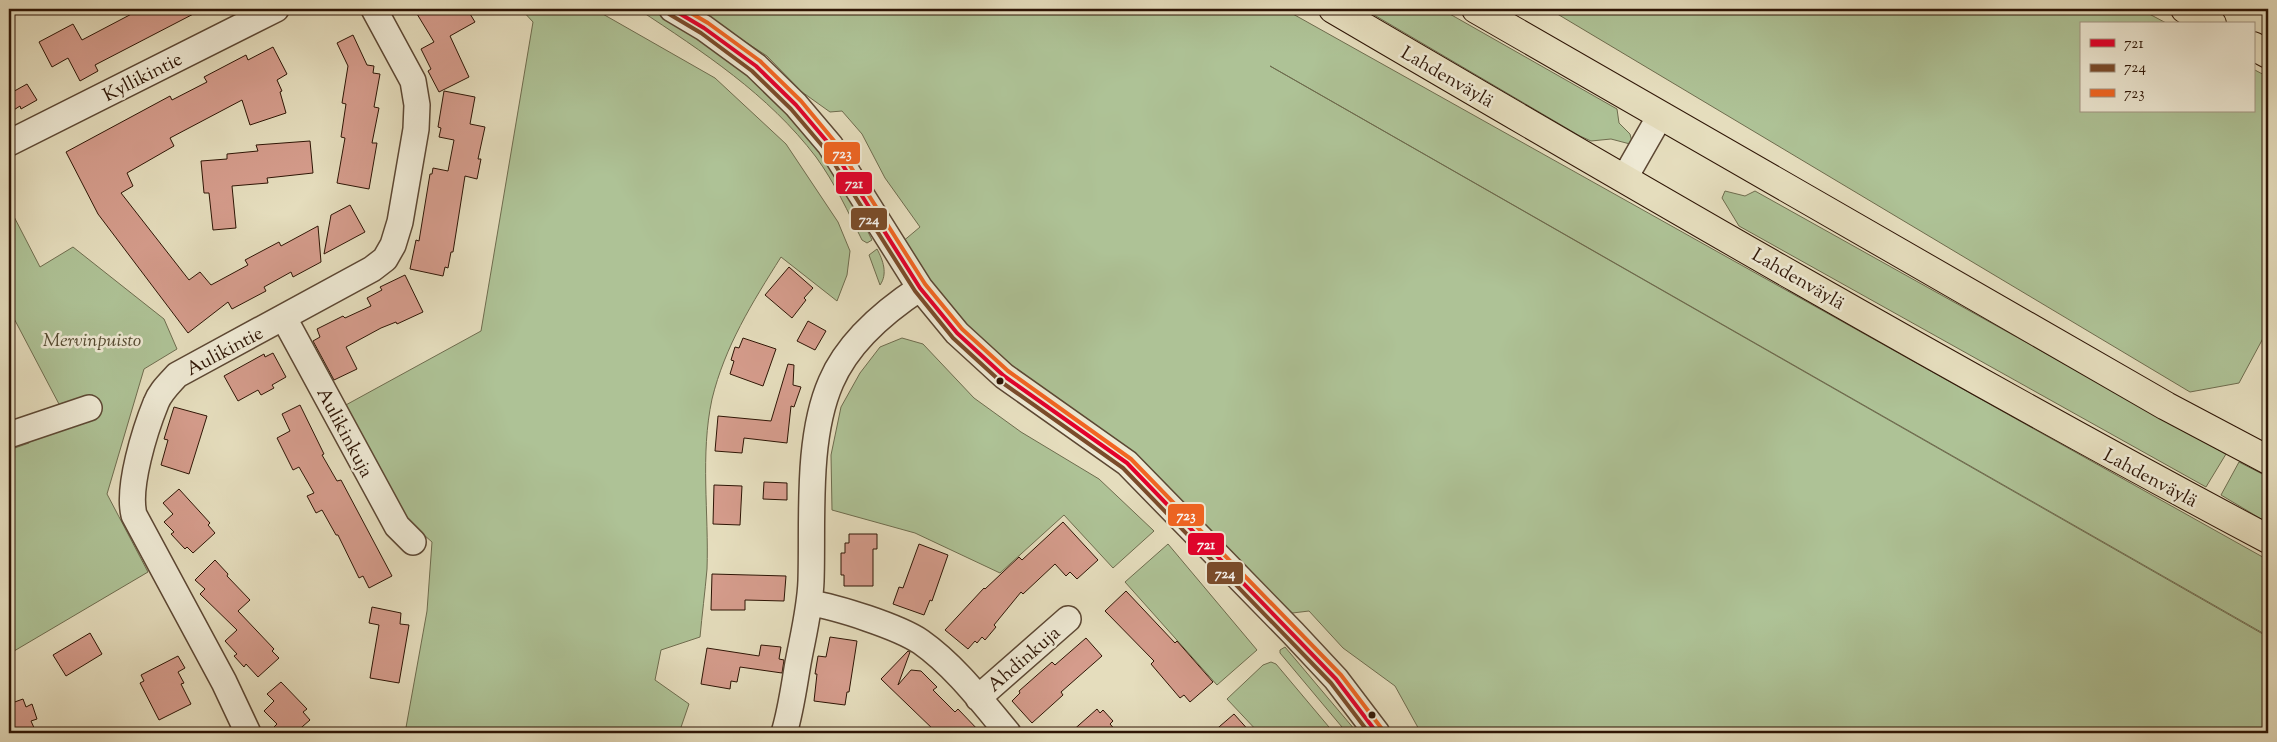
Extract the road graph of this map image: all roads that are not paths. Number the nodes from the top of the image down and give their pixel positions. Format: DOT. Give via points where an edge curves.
graph roads {
  1 [pos="276,9"];
  2 [pos="374,9"];
  3 [pos="672,9"];
  4 [pos="1333,9"];
  5 [pos="1476,9"];
  6 [pos="2185,9"];
  7 [pos="2208,22"];
  8 [pos="2254,47"];
  9 [pos="2268,54"];
  10 [pos="1660,116"];
  11 [pos="9,143"];
  12 [pos="1624,179"];
  13 [pos="920,288"];
  14 [pos="284,318"];
  15 [pos="89,408"];
  16 [pos="9,435"];
  17 [pos="2268,460"];
  18 [pos="2268,539"];
  19 [pos="413,542"];
  20 [pos="810,603"];
  21 [pos="1068,619"];
  22 [pos="978,698"];
  23 [pos="248,733"];
  24 [pos="784,733"];
  25 [pos="1008,733"];
  26 [pos="1377,733"];
  1 -- 11 [label="street, Kyllikintie"];
  2 -- 14 [label="street, Aulikintie" via="413,81 417,105 416,129 393,245 385,259 372,268"];
  3 -- 13 [label="street" via="756,66 796,105 830,145"];
  4 -- 12 [label="main road, Lahdenväylä"];
  5 -- 10 [label="main road"];
  6 -- 7 [label="main road"];
  8 -- 9 [label="main road"];
  10 -- 12 [label="street"];
  10 -- 17 [label="main road" via="2166,406"];
  12 -- 18 [label="main road, Lahdenväylä" via="2126,463"];
  13 -- 20 [label="street" via="892,306 861,338 831,382 817,432"];
  13 -- 26 [label="street" via="957,333 1004,376 1127,462 1336,679"];
  14 -- 19 [label="street, Aulikinkuja" via="397,526"];
  14 -- 23 [label="street, Aulikintie" via="177,375 163,390 156,402 134,474 130,502"];
  15 -- 16 [label="street"];
  20 -- 22 [label="street" via="829,606 914,638"];
  20 -- 24 [label="street"];
  21 -- 22 [label="street, Ahdinkuja"];
  22 -- 25 [label="street"];
}
